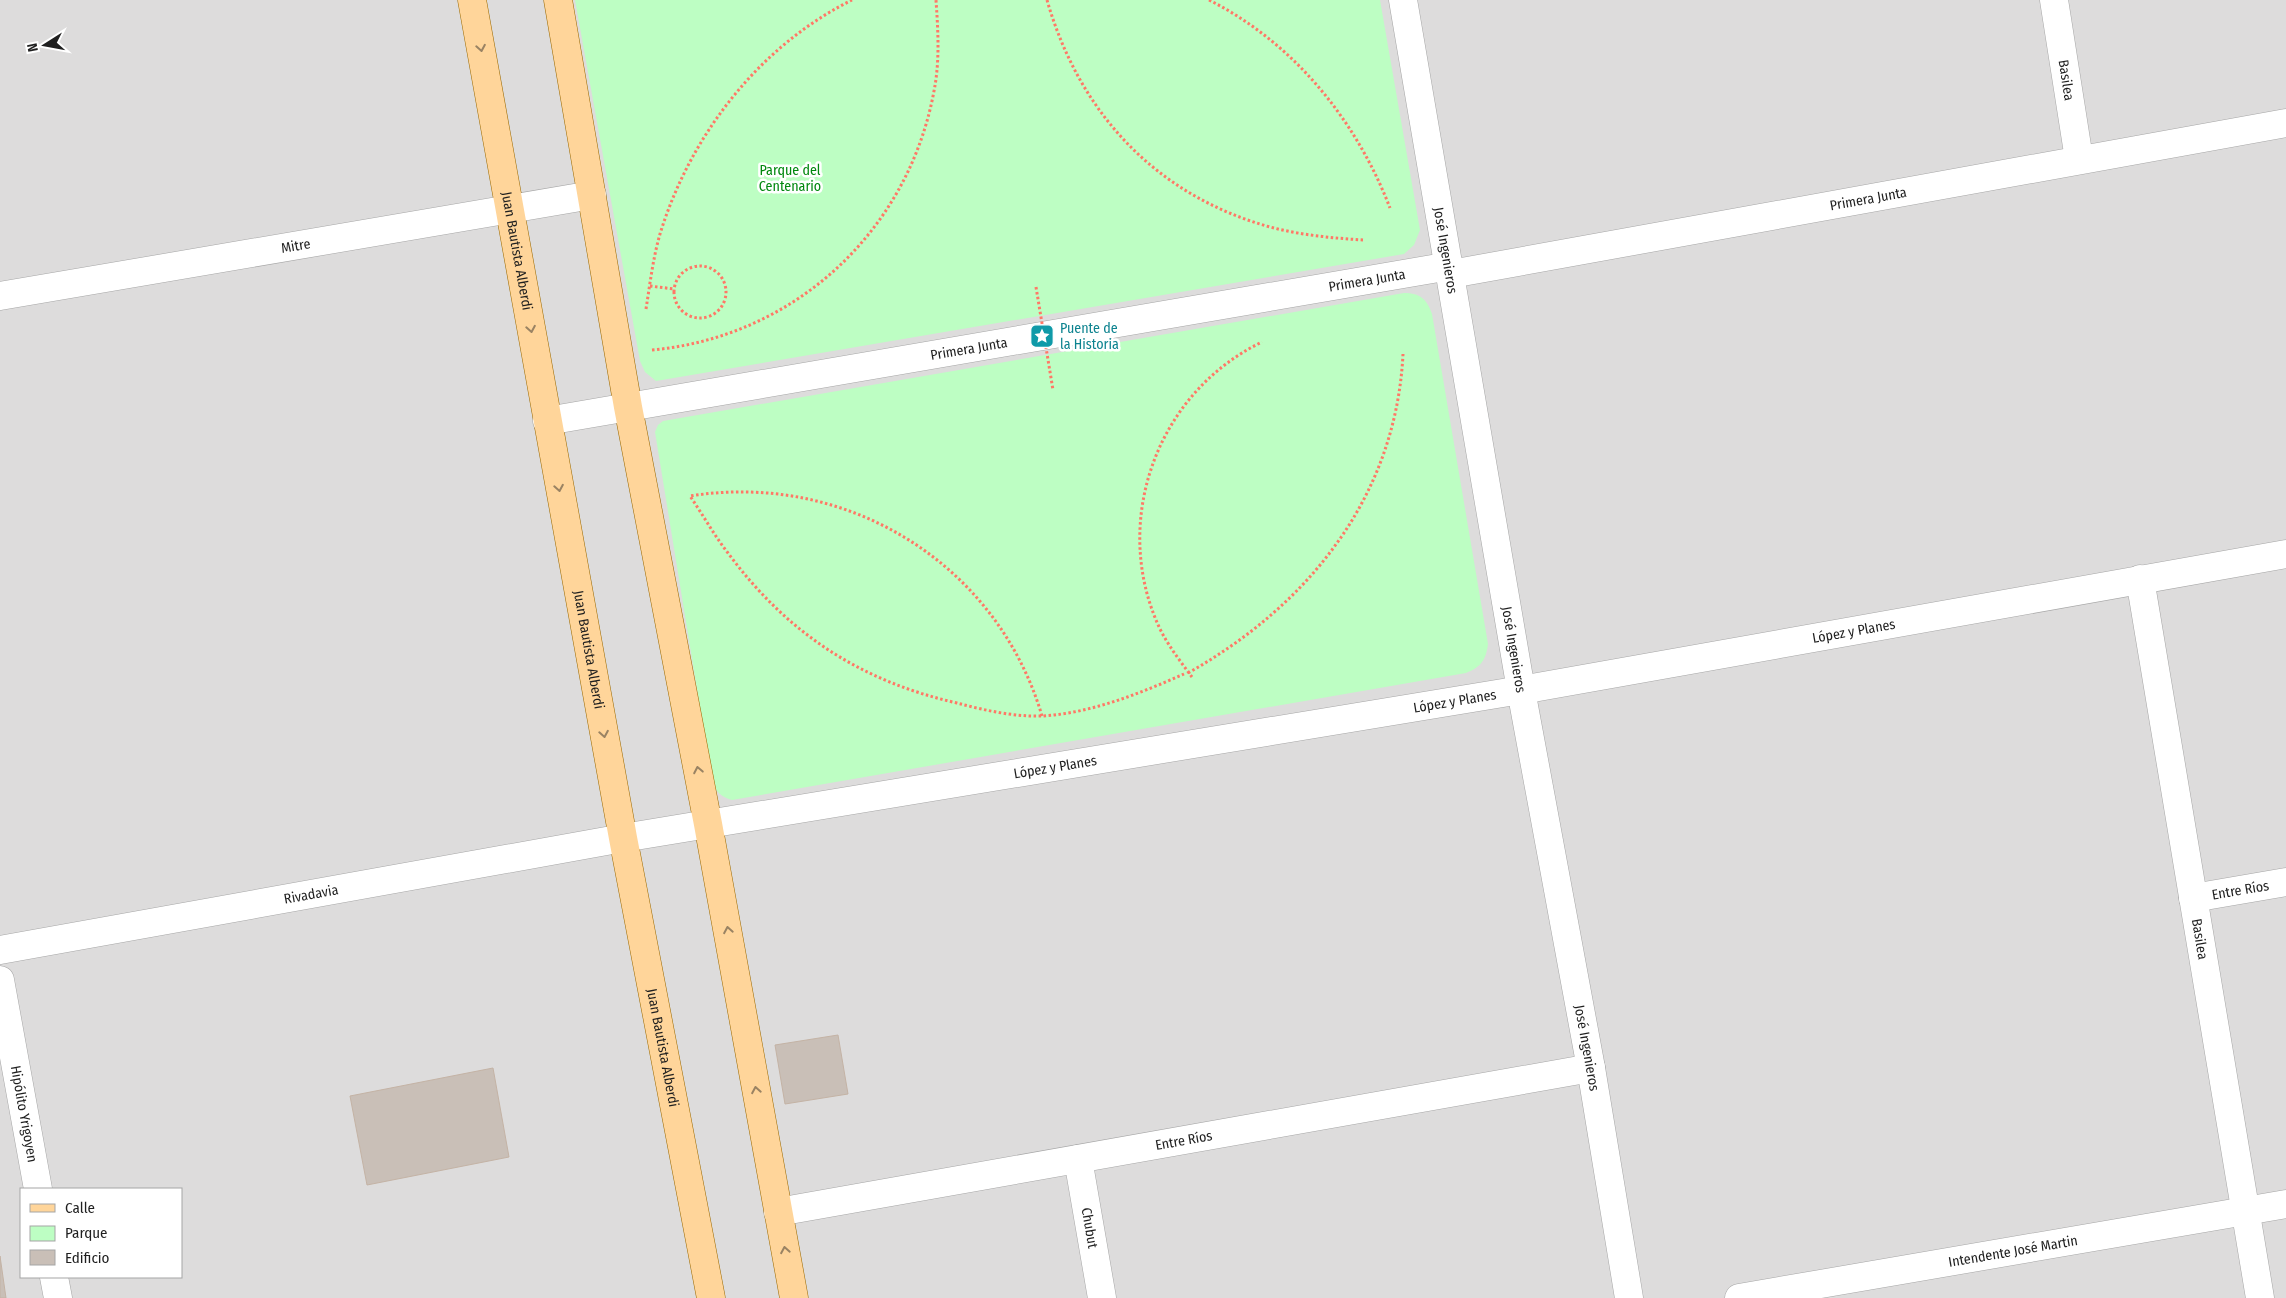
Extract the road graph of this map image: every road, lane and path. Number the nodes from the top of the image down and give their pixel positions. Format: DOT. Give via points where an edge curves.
graph roads {
  1 [pos="472,0"];
  2 [pos="558,0"];
  3 [pos="852,0"];
  4 [pos="936,0"];
  5 [pos="1047,0"];
  6 [pos="1208,0"];
  7 [pos="1403,0"];
  8 [pos="2054,0"];
  9 [pos="2286,123"];
  10 [pos="2079,159"];
  11 [pos="592,195"];
  12 [pos="1390,208"];
  13 [pos="510,209"];
  14 [pos="1363,240"];
  15 [pos="1450,270"];
  16 [pos="650,286"];
  17 [pos="1036,287"];
  18 [pos="674,289"];
  19 [pos="0,296"];
  20 [pos="645,316"];
  21 [pos="1262,342"];
  22 [pos="651,350"];
  23 [pos="1402,354"];
  24 [pos="1053,390"];
  25 [pos="628,407"];
  26 [pos="547,421"];
  27 [pos="2286,554"];
  28 [pos="2140,579"];
  29 [pos="1186,673"];
  30 [pos="1192,677"];
  31 [pos="1521,690"];
  32 [pos="1042,716"];
  33 [pos="708,824"];
  34 [pos="623,838"];
  35 [pos="2286,882"];
  36 [pos="2192,898"];
  37 [pos="0,950"];
  38 [pos="0,980"];
  39 [pos="1591,1068"];
  40 [pos="1078,1159"];
  41 [pos="38,1188"];
  42 [pos="2286,1204"];
  43 [pos="2245,1211"];
  44 [pos="778,1212"];
  45 [pos="54,1278"];
  46 [pos="58,1298"];
  47 [pos="711,1298"];
  48 [pos="794,1298"];
  49 [pos="1102,1298"];
  50 [pos="1629,1298"];
  51 [pos="1740,1298"];
  52 [pos="2260,1298"];
  1 -- 13 [label="main road, Juan Bautista Alberdi, one-way"];
  2 -- 11 [label="main road"];
  3 -- 16 [label="path" via="803,31 773,56 751,76 710,126 680,180 660,237"];
  4 -- 22 [label="path" via="938,60 927,120 907,174 863,242 824,281 780,309 719,337"];
  5 -- 14 [label="path" via="1065,53 1088,96 1128,146 1163,176 1200,199 1246,220 1300,234"];
  6 -- 12 [label="path" via="1247,22 1309,75 1363,150 1379,178"];
  7 -- 15 [label="street, José Ingenieros"];
  8 -- 10 [label="street, Basilea"];
  9 -- 10 [label="street, Primera Junta"];
  10 -- 15 [label="street, Primera Junta"];
  11 -- 13 [label="street, Mitre"];
  11 -- 25 [label="main road"];
  13 -- 19 [label="street, Mitre"];
  13 -- 26 [label="main road, Juan Bautista Alberdi, one-way"];
  15 -- 25 [label="street, Primera Junta"];
  15 -- 31 [label="street, José Ingenieros"];
  16 -- 18 [label="path"];
  16 -- 20 [label="path"];
  17 -- 24 [label="path, bridge"];
  18 -- 18 [label="path" via="675,302 686,315 694,318 703,318 718,311 725,296 725,288 717,272 701,265 684,270"];
  21 -- 29 [label="path" via="1223,365 1194,393 1161,440 1146,484 1140,535 1145,584 1161,630"];
  23 -- 29 [label="path" via="1396,406 1381,459 1372,485 1344,534 1308,581 1288,601 1238,642"];
  25 -- 26 [label="street, Primera Junta"];
  33 -- 25 [label="main road, one-way"];
  26 -- 34 [label="main road, Juan Bautista Alberdi, one-way"];
  27 -- 28 [label="street, López y Planes"];
  28 -- 31 [label="street, López y Planes"];
  28 -- 36 [label="street, Basilea"];
  29 -- 30 [label="path"];
  29 -- 32 [label="path" via="1104,704"];
  31 -- 33 [label="street, López y Planes"];
  31 -- 39 [label="street, José Ingenieros"];
  32 -- 32 [label="path" via="985,710 912,691 873,676 817,644 783,616 753,584 727,552 690,496 747,491 790,495 856,513 903,536 957,576 988,610 1021,660"];
  33 -- 34 [label="street, López y Planes"];
  44 -- 33 [label="main road, one-way"];
  34 -- 37 [label="street, Rivadavia"];
  34 -- 47 [label="main road, Juan Bautista Alberdi"];
  35 -- 36 [label="street, Entre Ríos"];
  36 -- 43 [label="street, Basilea"];
  38 -- 41 [label="street, Hipólito Yrigoyen"];
  39 -- 40 [label="street, Entre Ríos"];
  39 -- 50 [label="street, José Ingenieros"];
  40 -- 44 [label="street, Entre Ríos"];
  40 -- 49 [label="street, Chubut"];
  42 -- 43 [label="street, Intendente José Martin"];
  43 -- 51 [label="street, Intendente José Martin"];
  43 -- 52 [label="street, Basilea"];
  48 -- 44 [label="main road, one-way"];
  45 -- 46 [label="street"];
}
